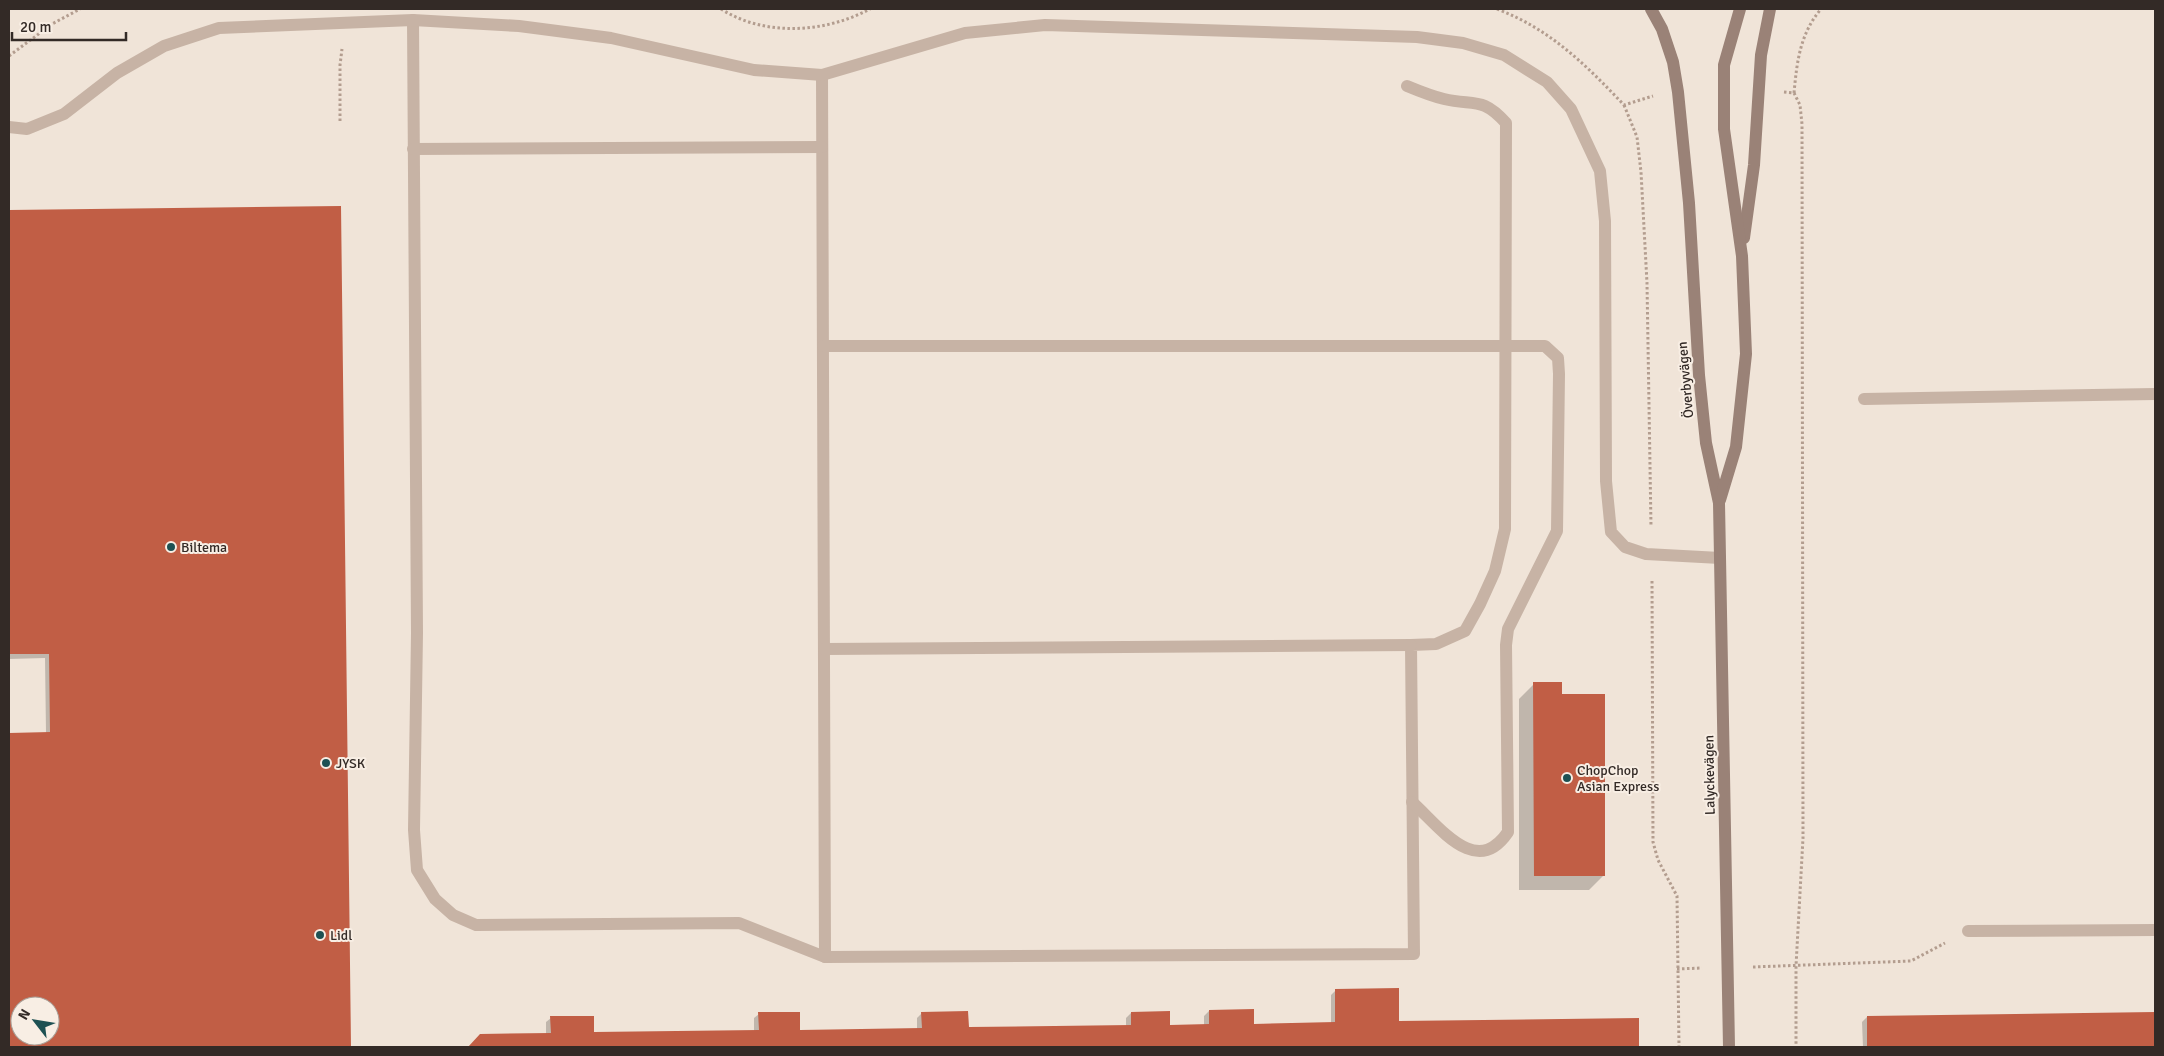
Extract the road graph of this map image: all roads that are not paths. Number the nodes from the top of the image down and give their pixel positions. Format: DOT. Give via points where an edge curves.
graph roads {
  1 [pos="1651,9"];
  2 [pos="1740,9"];
  3 [pos="1770,9"];
  4 [pos="412,20"];
  5 [pos="822,74"];
  6 [pos="1407,86"];
  7 [pos="9,127"];
  8 [pos="822,147"];
  9 [pos="413,149"];
  10 [pos="1742,256"];
  11 [pos="1505,345"];
  12 [pos="823,346"];
  13 [pos="2155,394"];
  14 [pos="1864,399"];
  15 [pos="1719,503"];
  16 [pos="1720,558"];
  17 [pos="1411,645"];
  18 [pos="824,649"];
  19 [pos="1412,802"];
  20 [pos="2155,930"];
  21 [pos="1968,931"];
  22 [pos="825,957"];
  23 [pos="1729,1047"];
  1 -- 15 [label="main road, Överbyvägen" via="1673,62 1678,92 1689,203 1699,375 1706,443"];
  2 -- 10 [label="main road" via="1724,65 1724,129"];
  3 -- 10 [label="main road" via="1761,55 1754,165"];
  4 -- 5 [label="street" via="519,26 593,35 754,70"];
  4 -- 7 [label="street" via="219,28 164,46 118,73 64,114 27,130"];
  4 -- 9 [label="street"];
  5 -- 8 [label="street"];
  5 -- 16 [label="street" via="965,32 1045,25 1417,37 1463,43 1504,55 1547,82 1571,109 1600,171 1605,221 1606,481 1611,532 1625,547 1646,554"];
  6 -- 11 [label="street" via="1446,100 1477,102 1494,110 1506,123"];
  8 -- 9 [label="street"];
  8 -- 12 [label="street"];
  9 -- 22 [label="street" via="417,633 414,830 417,870 435,899 453,915 476,924 739,922"];
  10 -- 15 [label="main road" via="1746,354 1743,387 1736,447"];
  11 -- 12 [label="street"];
  11 -- 17 [label="street" via="1505,529 1495,571 1465,631 1436,644"];
  11 -- 19 [label="street" via="1545,346 1558,358 1559,374 1557,532 1514,614 1506,645 1508,832 1489,850 1474,853 1461,846"];
  12 -- 18 [label="street"];
  13 -- 14 [label="street"];
  15 -- 16 [label="main road, Lalyckevägen"];
  16 -- 23 [label="main road, Lalyckevägen"];
  17 -- 18 [label="street"];
  17 -- 19 [label="street"];
  18 -- 22 [label="street"];
  19 -- 22 [label="street" via="1414,954"];
  20 -- 21 [label="street"];
}
